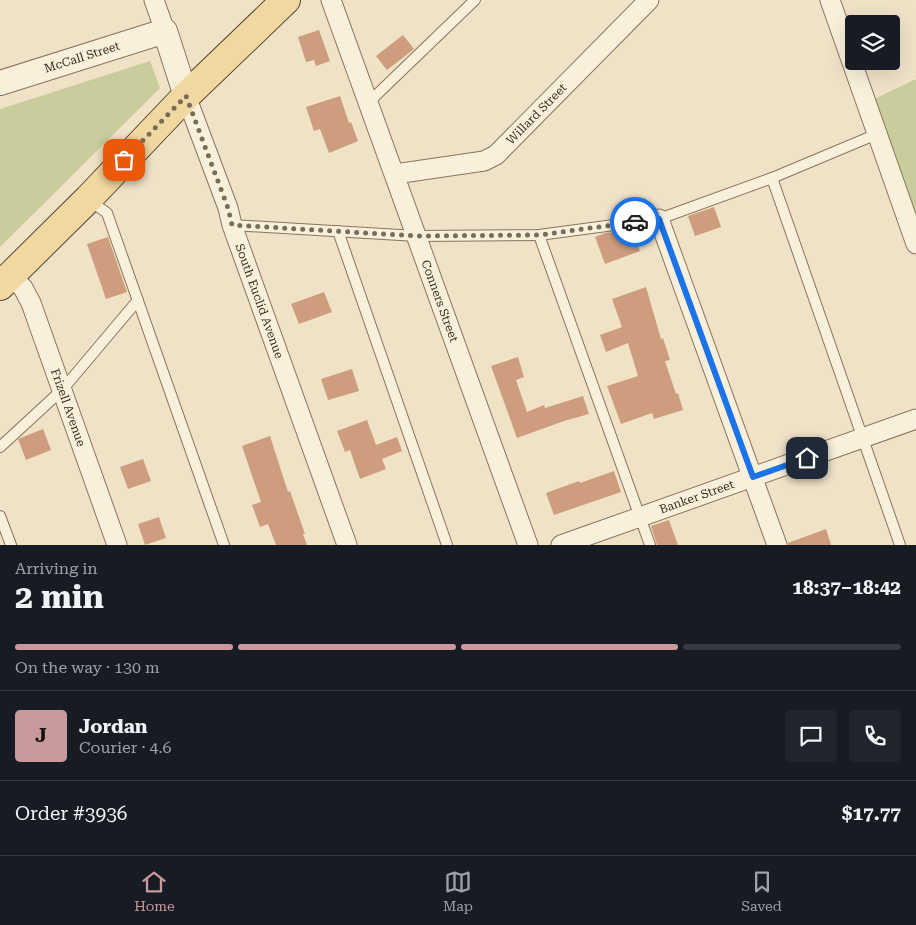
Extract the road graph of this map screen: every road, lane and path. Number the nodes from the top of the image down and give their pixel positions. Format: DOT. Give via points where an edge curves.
graph roads {
  1 [pos="154,0"];
  2 [pos="286,0"];
  3 [pos="331,0"];
  4 [pos="475,0"];
  5 [pos="649,0"];
  6 [pos="830,0"];
  7 [pos="165,31"];
  8 [pos="0,83"];
  9 [pos="186,96"];
  10 [pos="368,103"];
  11 [pos="878,134"];
  12 [pos="395,174"];
  13 [pos="772,178"];
  14 [pos="88,199"];
  15 [pos="659,219"];
  16 [pos="232,225"];
  17 [pos="338,232"];
  18 [pos="539,235"];
  19 [pos="417,236"];
  20 [pos="916,244"];
  21 [pos="5,281"];
  22 [pos="138,300"];
  23 [pos="63,389"];
  24 [pos="916,419"];
  25 [pos="861,438"];
  26 [pos="0,447"];
  27 [pos="753,477"];
  28 [pos="0,516"];
  29 [pos="639,517"];
  30 [pos="11,545"];
  31 [pos="117,545"];
  32 [pos="224,545"];
  33 [pos="347,545"];
  34 [pos="447,545"];
  35 [pos="528,545"];
  36 [pos="561,545"];
  37 [pos="650,545"];
  38 [pos="777,545"];
  39 [pos="900,545"];
  1 -- 7 [label="street, South Euclid Avenue"];
  2 -- 9 [label="main road"];
  3 -- 10 [label="street, Conners Street"];
  4 -- 10 [label="lane"];
  5 -- 12 [label="street, Willard Street" via="496,155 484,161"];
  6 -- 11 [label="street"];
  7 -- 8 [label="street, McCall Street"];
  7 -- 9 [label="street, South Euclid Avenue"];
  9 -- 14 [label="main road"];
  9 -- 16 [label="street, South Euclid Avenue"];
  10 -- 12 [label="street, Conners Street"];
  11 -- 13 [label="lane"];
  11 -- 20 [label="street"];
  12 -- 19 [label="street, Conners Street"];
  13 -- 15 [label="lane"];
  13 -- 25 [label="lane"];
  14 -- 21 [label="main road"];
  14 -- 22 [label="lane" via="107,213"];
  15 -- 18 [label="lane"];
  15 -- 27 [label="street"];
  16 -- 17 [label="lane"];
  16 -- 33 [label="street, South Euclid Avenue"];
  17 -- 19 [label="lane"];
  17 -- 34 [label="lane"];
  18 -- 19 [label="lane"];
  18 -- 29 [label="lane"];
  19 -- 35 [label="street, Conners Street"];
  21 -- 23 [label="street, Frizell Avenue" via="23,288"];
  22 -- 23 [label="lane"];
  22 -- 32 [label="lane"];
  23 -- 26 [label="lane"];
  23 -- 31 [label="street, Frizell Avenue"];
  24 -- 25 [label="street, Banker Street"];
  25 -- 27 [label="street, Banker Street"];
  25 -- 39 [label="lane"];
  27 -- 29 [label="street, Banker Street"];
  27 -- 38 [label="street"];
  28 -- 30 [label="lane"];
  29 -- 36 [label="street, Banker Street"];
  29 -- 37 [label="lane"];
}
